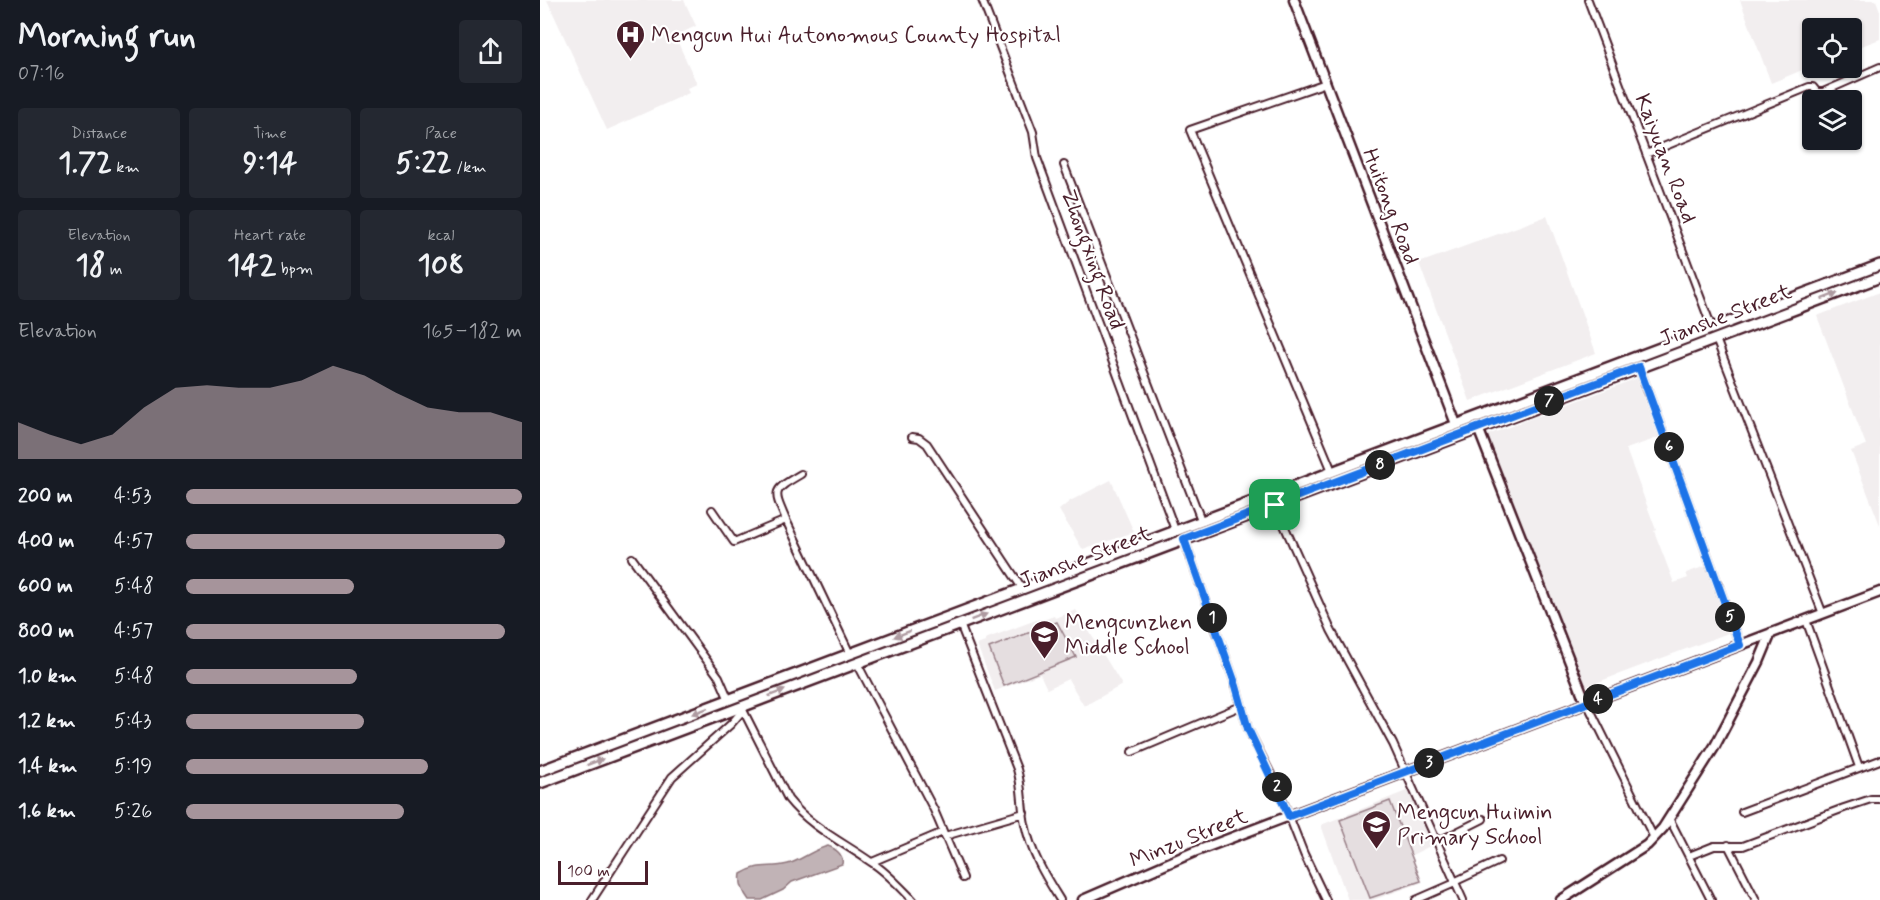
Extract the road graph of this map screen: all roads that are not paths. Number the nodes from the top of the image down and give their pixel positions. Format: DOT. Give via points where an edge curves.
graph roads {
  1 [pos="982,0"];
  2 [pos="1294,0"];
  3 [pos="1588,0"];
  4 [pos="1880,67"];
  5 [pos="1326,83"];
  6 [pos="1646,154"];
  7 [pos="1064,165"];
  8 [pos="1880,266"];
  9 [pos="1880,277"];
  10 [pos="1712,328"];
  11 [pos="1716,339"];
  12 [pos="1639,367"];
  13 [pos="1456,424"];
  14 [pos="1478,428"];
  15 [pos="912,437"];
  16 [pos="1332,471"];
  17 [pos="801,474"];
  18 [pos="1275,505"];
  19 [pos="712,510"];
  20 [pos="786,520"];
  21 [pos="1201,520"];
  22 [pos="1175,530"];
  23 [pos="1184,539"];
  24 [pos="632,558"];
  25 [pos="1022,588"];
  26 [pos="1880,592"];
  27 [pos="1823,614"];
  28 [pos="1806,620"];
  29 [pos="960,624"];
  30 [pos="1771,633"];
  31 [pos="1740,645"];
  32 [pos="850,654"];
  33 [pos="857,663"];
  34 [pos="729,700"];
  35 [pos="1587,703"];
  36 [pos="1241,706"];
  37 [pos="746,707"];
  38 [pos="1132,752"];
  39 [pos="1880,760"];
  40 [pos="1859,768"];
  41 [pos="540,771"];
  42 [pos="1406,771"];
  43 [pos="540,783"];
  44 [pos="1880,798"];
  45 [pos="1742,812"];
  46 [pos="1024,813"];
  47 [pos="1289,816"];
  48 [pos="1669,818"];
  49 [pos="1484,819"];
  50 [pos="944,834"];
  51 [pos="1654,838"];
  52 [pos="1437,842"];
  53 [pos="1728,845"];
  54 [pos="1689,856"];
  55 [pos="1499,861"];
  56 [pos="872,862"];
  57 [pos="963,878"];
  58 [pos="1455,882"];
  59 [pos="592,900"];
  60 [pos="914,900"];
  61 [pos="1060,900"];
  62 [pos="1083,900"];
  63 [pos="1326,900"];
  64 [pos="1416,900"];
  65 [pos="1463,900"];
  66 [pos="1561,900"];
  67 [pos="1711,900"];
  68 [pos="1756,900"];
  1 -- 22 [label="street, Zhongxing Road" via="1033,132 1036,158"];
  2 -- 5 [label="street, Huitong Road"];
  3 -- 6 [label="street, Kaiyuan Road"];
  4 -- 6 [label="street" via="1823,92 1809,87"];
  5 -- 13 [label="street, Huitong Road"];
  5 -- 16 [label="street" via="1190,130"];
  6 -- 10 [label="street, Kaiyuan Road"];
  7 -- 21 [label="street"];
  8 -- 10 [label="main road, Jianshe Street"];
  11 -- 9 [label="main road, Jianshe Street, one-way"];
  10 -- 13 [label="main road, Jianshe Street"];
  11 -- 12 [label="main road, Jianshe Street"];
  11 -- 27 [label="street"];
  12 -- 14 [label="main road, Jianshe Street"];
  12 -- 31 [label="street"];
  13 -- 16 [label="main road, Jianshe Street"];
  14 -- 18 [label="main road, Jianshe Street"];
  14 -- 35 [label="street"];
  15 -- 25 [label="street" via="927,444"];
  16 -- 21 [label="main road, Jianshe Street"];
  17 -- 20 [label="street" via="780,486 777,493"];
  18 -- 23 [label="main road, Jianshe Street"];
  18 -- 42 [label="street" via="1331,630"];
  19 -- 20 [label="street" via="734,542"];
  20 -- 32 [label="street"];
  21 -- 22 [label="main road, Jianshe Street"];
  22 -- 25 [label="main road, Jianshe Street"];
  29 -- 23 [label="main road, Jianshe Street, one-way"];
  23 -- 36 [label="street"];
  24 -- 34 [label="street" via="720,677"];
  25 -- 32 [label="main road, Jianshe Street, one-way"];
  26 -- 27 [label="street, Minzu Street"];
  27 -- 28 [label="street, Minzu Street"];
  28 -- 30 [label="street, Minzu Street"];
  28 -- 40 [label="street"];
  29 -- 33 [label="main road, Jianshe Street"];
  29 -- 46 [label="street" via="1017,769"];
  30 -- 31 [label="street, Minzu Street"];
  30 -- 48 [label="street" via="1715,746"];
  31 -- 35 [label="street, Minzu Street"];
  32 -- 34 [label="main road, Jianshe Street"];
  37 -- 33 [label="main road, Jianshe Street, one-way"];
  33 -- 50 [label="street"];
  34 -- 41 [label="main road, Jianshe Street, one-way"];
  35 -- 42 [label="street, Minzu Street"];
  35 -- 51 [label="street"];
  36 -- 38 [label="street"];
  36 -- 47 [label="street"];
  43 -- 37 [label="main road, Jianshe Street, one-way"];
  37 -- 56 [label="street" via="794,807"];
  37 -- 59 [label="street" via="672,777"];
  39 -- 40 [label="street"];
  40 -- 45 [label="street"];
  42 -- 47 [label="street, Minzu Street"];
  42 -- 52 [label="street"];
  44 -- 53 [label="street" via="1743,846"];
  46 -- 50 [label="street"];
  46 -- 61 [label="street" via="1032,850"];
  47 -- 62 [label="street, Minzu Street"];
  47 -- 63 [label="street"];
  48 -- 51 [label="street"];
  48 -- 54 [label="street"];
  49 -- 52 [label="street"];
  50 -- 56 [label="street"];
  50 -- 57 [label="street"];
  51 -- 66 [label="street"];
  52 -- 58 [label="street"];
  53 -- 54 [label="street"];
  53 -- 68 [label="street"];
  54 -- 67 [label="street"];
  55 -- 58 [label="street"];
  56 -- 60 [label="street"];
  58 -- 64 [label="street"];
  58 -- 65 [label="street"];
}
